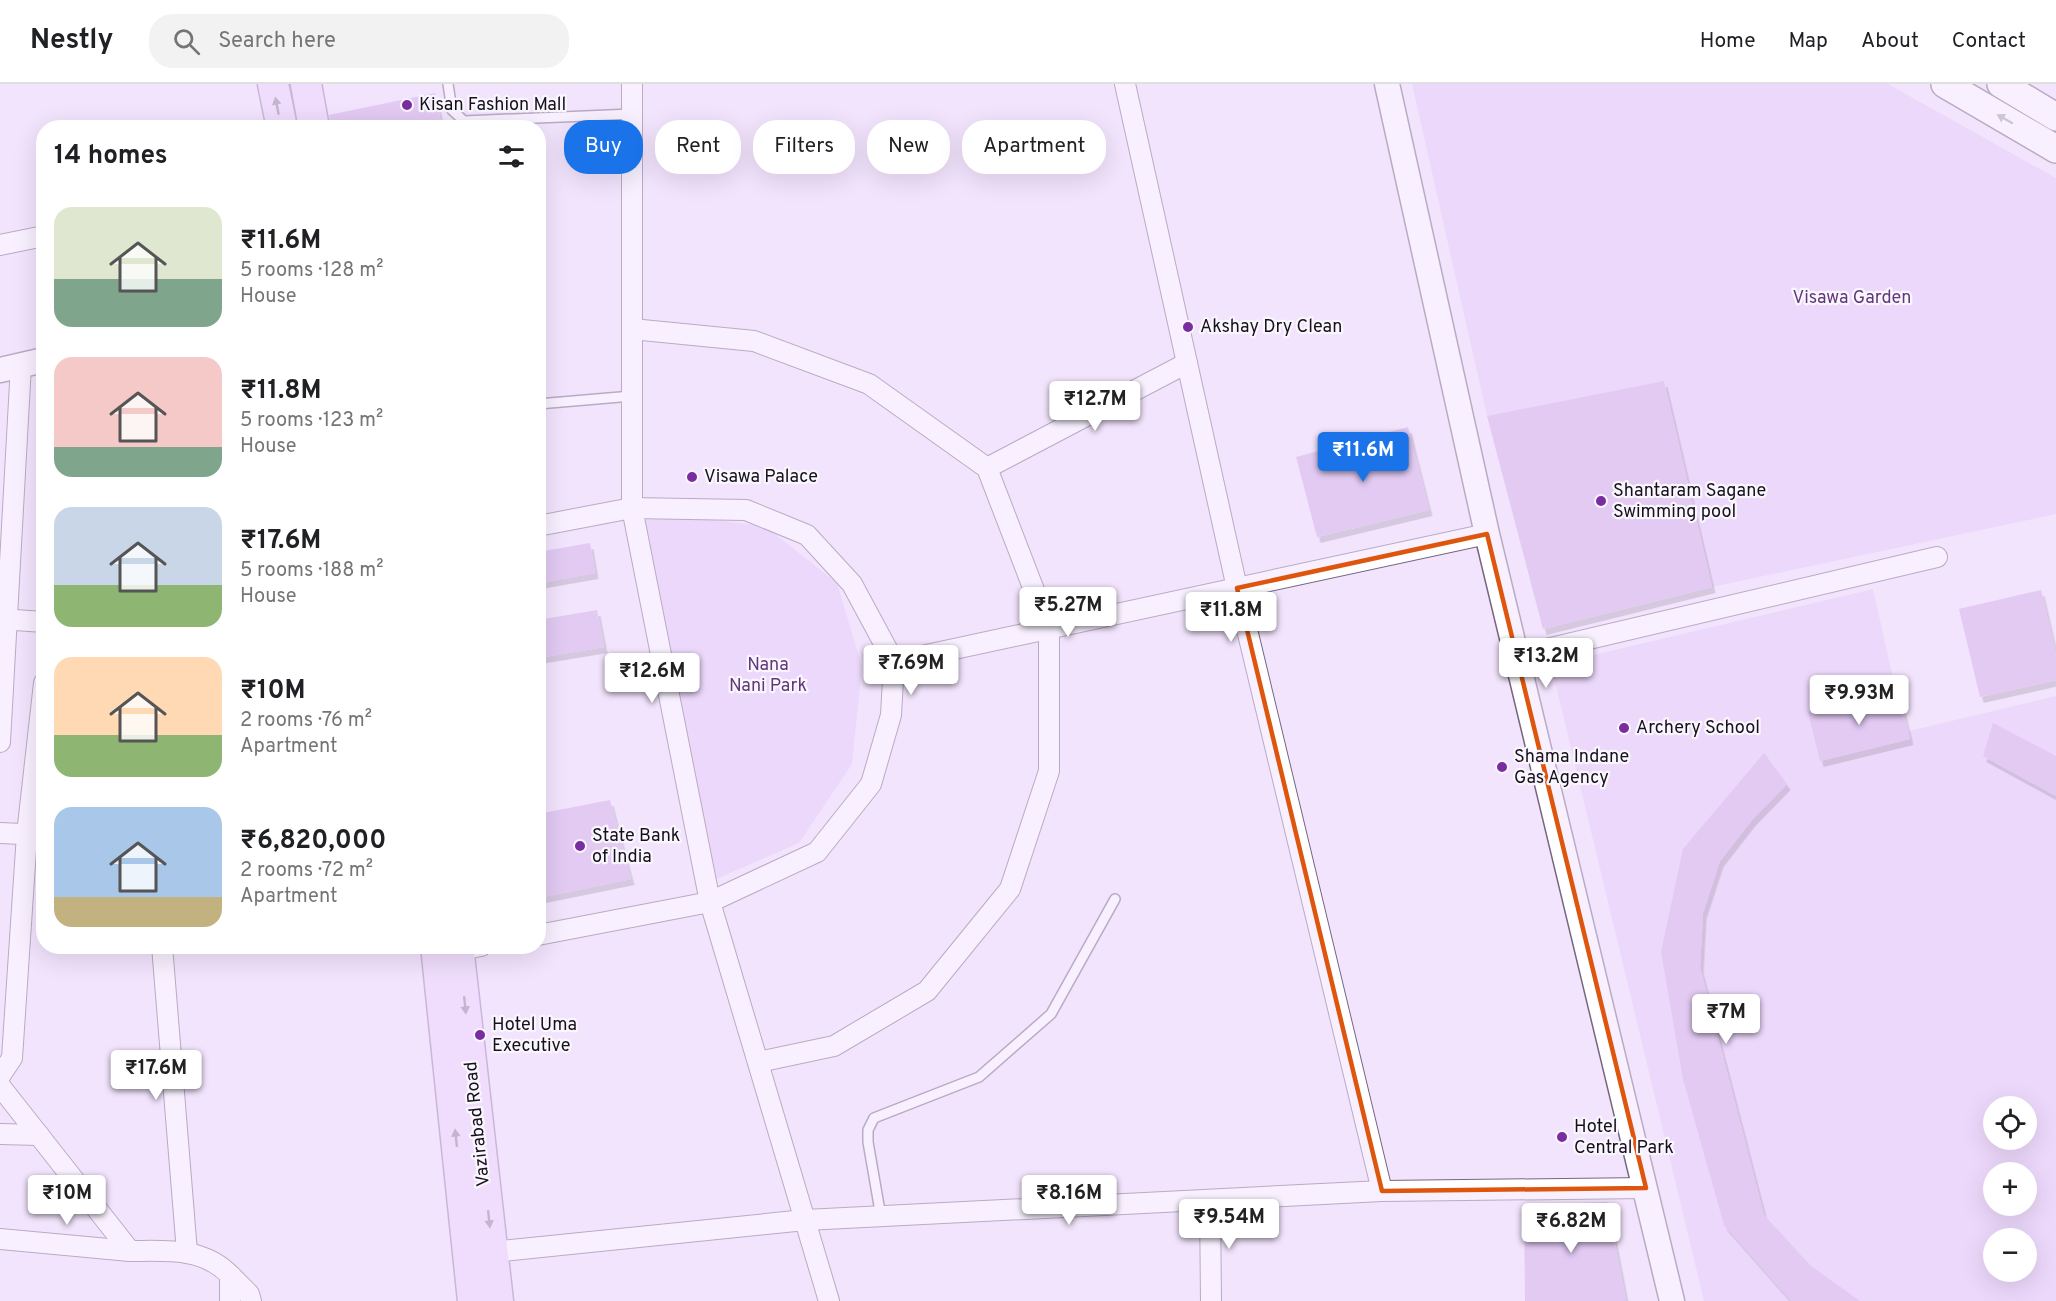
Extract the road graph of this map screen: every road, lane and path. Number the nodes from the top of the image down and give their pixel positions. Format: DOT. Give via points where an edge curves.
graph roads {
  1 [pos="273,84"];
  2 [pos="306,84"];
  3 [pos="448,84"];
  4 [pos="632,84"];
  5 [pos="1125,84"];
  6 [pos="1387,84"];
  7 [pos="1945,84"];
  8 [pos="2001,84"];
  9 [pos="632,114"];
  10 [pos="2056,117"];
  11 [pos="280,120"];
  12 [pos="313,120"];
  13 [pos="457,120"];
  14 [pos="488,120"];
  15 [pos="2056,149"];
  16 [pos="36,238"];
  17 [pos="0,245"];
  18 [pos="632,329"];
  19 [pos="1186,363"];
  20 [pos="22,365"];
  21 [pos="632,396"];
  22 [pos="546,403"];
  23 [pos="987,468"];
  24 [pos="632,508"];
  25 [pos="546,524"];
  26 [pos="1487,534"];
  27 [pos="1937,557"];
  28 [pos="1237,588"];
  29 [pos="4,619"];
  30 [pos="36,621"];
  31 [pos="1049,629"];
  32 [pos="1515,651"];
  33 [pos="894,662"];
  34 [pos="0,742"];
  35 [pos="36,818"];
  36 [pos="0,832"];
  37 [pos="35,835"];
  38 [pos="1115,899"];
  39 [pos="710,902"];
  40 [pos="546,933"];
  41 [pos="163,954"];
  42 [pos="454,954"];
  43 [pos="455,954"];
  44 [pos="758,1062"];
  45 [pos="0,1076"];
  46 [pos="0,1086"];
  47 [pos="0,1134"];
  48 [pos="39,1135"];
  49 [pos="1646,1188"];
  50 [pos="1382,1191"];
  51 [pos="1210,1200"];
  52 [pos="881,1217"];
  53 [pos="805,1220"];
  54 [pos="0,1239"];
  55 [pos="130,1251"];
  56 [pos="187,1252"];
  57 [pos="492,1252"];
  58 [pos="230,1275"];
  59 [pos="230,1301"];
  60 [pos="251,1301"];
  61 [pos="473,1301"];
  62 [pos="498,1301"];
  63 [pos="829,1301"];
  64 [pos="1211,1301"];
  65 [pos="1672,1301"];
  11 -- 1 [label="main road, one-way"];
  2 -- 12 [label="main road"];
  3 -- 13 [label="lane"];
  4 -- 9 [label="street"];
  5 -- 19 [label="street"];
  6 -- 26 [label="street"];
  15 -- 7 [label="main road, one-way"];
  8 -- 10 [label="main road"];
  9 -- 14 [label="lane"];
  9 -- 18 [label="street"];
  16 -- 17 [label="street"];
  18 -- 21 [label="street"];
  18 -- 23 [label="street" via="754,341 869,384"];
  19 -- 23 [label="street"];
  19 -- 28 [label="street"];
  20 -- 29 [label="street"];
  21 -- 22 [label="lane"];
  21 -- 24 [label="street"];
  23 -- 31 [label="street"];
  24 -- 25 [label="street"];
  24 -- 33 [label="street" via="746,510 807,535 852,584"];
  24 -- 39 [label="street"];
  26 -- 28 [label="street"];
  26 -- 32 [label="street"];
  27 -- 32 [label="street" via="1538,651"];
  28 -- 31 [label="street"];
  28 -- 50 [label="street"];
  29 -- 30 [label="street"];
  29 -- 34 [label="street"];
  31 -- 33 [label="street"];
  31 -- 44 [label="street" via="1049,771 1010,889 927,991 834,1046"];
  32 -- 49 [label="street"];
  33 -- 39 [label="street" via="891,715 871,784 817,852"];
  35 -- 37 [label="street"];
  36 -- 37 [label="street"];
  37 -- 45 [label="street" via="12,1058"];
  38 -- 52 [label="lane" via="1051,1014 979,1077 874,1118 868,1142"];
  39 -- 40 [label="street"];
  39 -- 44 [label="street"];
  41 -- 56 [label="street"];
  61 -- 42 [label="main road, Vazirabad Road, one-way"];
  43 -- 57 [label="main road, Vazirabad Road, one-way"];
  44 -- 53 [label="street"];
  46 -- 48 [label="street"];
  47 -- 48 [label="street"];
  48 -- 55 [label="street"];
  49 -- 50 [label="street"];
  49 -- 65 [label="street"];
  50 -- 51 [label="street"];
  51 -- 52 [label="street"];
  51 -- 64 [label="street"];
  52 -- 53 [label="street"];
  53 -- 57 [label="street"];
  53 -- 63 [label="street"];
  54 -- 55 [label="street"];
  55 -- 56 [label="street"];
  56 -- 58 [label="street" via="218,1263"];
  57 -- 62 [label="main road, Vazirabad Road"];
  58 -- 59 [label="street"];
  58 -- 60 [label="street"];
}
